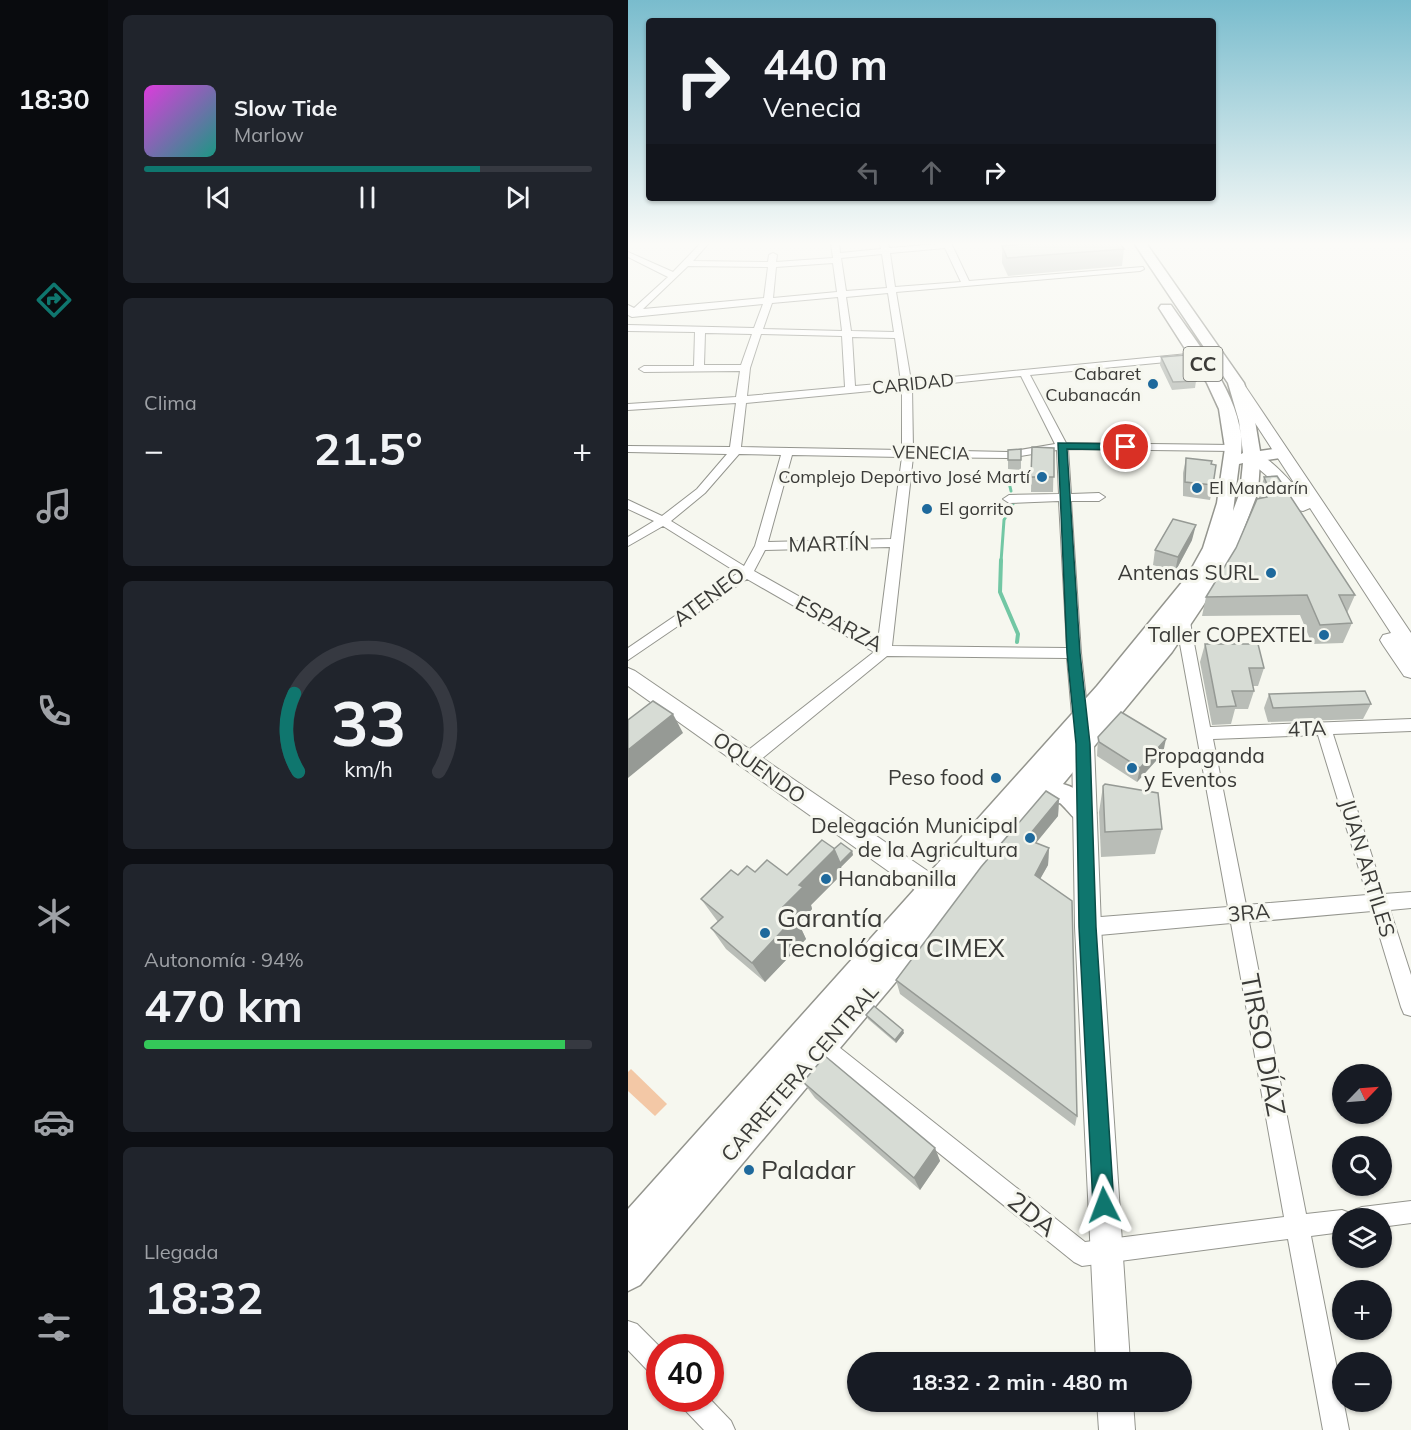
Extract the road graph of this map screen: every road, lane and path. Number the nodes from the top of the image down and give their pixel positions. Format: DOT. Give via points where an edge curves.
graph roads {
  1 [pos="668,310"];
  2 [pos="765,310"];
  3 [pos="844,310"];
  4 [pos="895,310"];
  5 [pos="1167,310"];
  6 [pos="1187,311"];
  7 [pos="630,313"];
  8 [pos="628,328"];
  9 [pos="700,329"];
  10 [pos="758,331"];
  11 [pos="847,335"];
  12 [pos="900,335"];
  13 [pos="1198,356"];
  14 [pos="699,368"];
  15 [pos="745,368"];
  16 [pos="644,369"];
  17 [pos="1024,373"];
  18 [pos="1236,383"];
  19 [pos="907,385"];
  20 [pos="850,390"];
  21 [pos="742,400"];
  22 [pos="628,407"];
  23 [pos="1227,409"];
  24 [pos="1062,446"];
  25 [pos="628,449"];
  26 [pos="735,452"];
  27 [pos="908,452"];
  28 [pos="787,453"];
  29 [pos="1282,453"];
  30 [pos="1232,455"];
  31 [pos="1252,456"];
  32 [pos="1066,496"];
  33 [pos="1099,497"];
  34 [pos="1009,499"];
  35 [pos="1240,501"];
  36 [pos="628,504"];
  37 [pos="1306,511"];
  38 [pos="663,521"];
  39 [pos="628,543"];
  40 [pos="896,543"];
  41 [pos="761,546"];
  42 [pos="1212,565"];
  43 [pos="747,573"];
  44 [pos="1183,622"];
  45 [pos="1157,643"];
  46 [pos="1411,650"];
  47 [pos="884,651"];
  48 [pos="1074,653"];
  49 [pos="628,656"];
  50 [pos="1190,660"];
  51 [pos="1411,671"];
  52 [pos="628,676"];
  53 [pos="1077,681"];
  54 [pos="1112,697"];
  55 [pos="1411,725"];
  56 [pos="1324,729"];
  57 [pos="1082,732"];
  58 [pos="1204,733"];
  59 [pos="748,760"];
  60 [pos="1028,794"];
  61 [pos="1084,813"];
  62 [pos="940,894"];
  63 [pos="1411,900"];
  64 [pos="1378,902"];
  65 [pos="1238,914"];
  66 [pos="1088,927"];
  67 [pos="1411,1007"];
  68 [pos="814,1040"];
  69 [pos="1411,1212"];
  70 [pos="1392,1214"];
  71 [pos="1332,1222"];
  72 [pos="1297,1226"];
  73 [pos="628,1234"];
  74 [pos="1106,1251"];
  75 [pos="628,1273"];
  76 [pos="628,1332"];
  77 [pos="646,1351"];
  78 [pos="1112,1352"];
  79 [pos="705,1412"];
  80 [pos="1116,1412"];
  81 [pos="722,1430"];
  82 [pos="1117,1430"];
  83 [pos="1336,1430"];
  1 -- 7 [label="street"];
  2 -- 10 [label="street"];
  3 -- 11 [label="street"];
  4 -- 12 [label="street"];
  5 -- 13 [label="main road, CARRETERA CENTRAL / CC"];
  6 -- 18 [label="main road, CARRETERA CENTRAL / CC"];
  8 -- 9 [label="street"];
  9 -- 10 [label="street"];
  9 -- 14 [label="street"];
  10 -- 11 [label="street"];
  10 -- 15 [label="street"];
  11 -- 12 [label="street"];
  11 -- 20 [label="street"];
  12 -- 19 [label="street"];
  13 -- 17 [label="street, CARIDAD"];
  13 -- 23 [label="main road, CARRETERA CENTRAL / CC"];
  14 -- 15 [label="street"];
  14 -- 16 [label="street"];
  15 -- 21 [label="street"];
  17 -- 19 [label="street, CARIDAD"];
  17 -- 24 [label="street"];
  18 -- 29 [label="main road"];
  18 -- 31 [label="main road, CARRETERA CENTRAL / CC"];
  19 -- 20 [label="street, CARIDAD"];
  19 -- 27 [label="street"];
  20 -- 21 [label="street, CARIDAD"];
  21 -- 22 [label="street, CARIDAD"];
  21 -- 26 [label="street"];
  23 -- 30 [label="main road, CARRETERA CENTRAL / CC"];
  23 -- 31 [label="main road" via="1237,441"];
  24 -- 27 [label="street, VENECIA" via="1008,455"];
  24 -- 30 [label="street, VENECIA"];
  24 -- 32 [label="street"];
  25 -- 26 [label="street, VENECIA"];
  26 -- 28 [label="street, VENECIA"];
  26 -- 38 [label="street" via="701,491"];
  27 -- 28 [label="street, VENECIA"];
  27 -- 40 [label="street"];
  28 -- 41 [label="street, ATENEO"];
  29 -- 31 [label="main road"];
  29 -- 46 [label="main road"];
  30 -- 31 [label="main road"];
  30 -- 35 [label="main road, CARRETERA CENTRAL / CC"];
  31 -- 35 [label="main road, CARRETERA CENTRAL / CC"];
  31 -- 37 [label="main road" via="1297,497"];
  32 -- 33 [label="street"];
  32 -- 34 [label="street"];
  32 -- 48 [label="street"];
  35 -- 37 [label="main road" via="1261,489 1281,492"];
  35 -- 42 [label="main road, CARRETERA CENTRAL / CC"];
  36 -- 38 [label="street, ESPARZA"];
  37 -- 51 [label="main road"];
  38 -- 39 [label="street"];
  38 -- 43 [label="street, ESPARZA"];
  40 -- 41 [label="street, MARTÍN"];
  40 -- 47 [label="street"];
  41 -- 43 [label="street, ATENEO"];
  42 -- 44 [label="main road, CARRETERA CENTRAL / CC"];
  42 -- 45 [label="main road, CARRETERA CENTRAL / CC" via="1196,578"];
  43 -- 47 [label="street, ESPARZA"];
  43 -- 49 [label="street, ATENEO"];
  44 -- 45 [label="main road, CARRETERA CENTRAL / CC"];
  44 -- 50 [label="street, TIRSO DÍAZ"];
  45 -- 50 [label="street"];
  45 -- 54 [label="main road, CARRETERA CENTRAL / CC"];
  47 -- 48 [label="street, ESPARZA"];
  47 -- 59 [label="street"];
  48 -- 53 [label="street"];
  50 -- 58 [label="street, TIRSO DÍAZ"];
  52 -- 59 [label="main road, OQUENDO"];
  53 -- 54 [label="street" via="1084,689"];
  53 -- 57 [label="street"];
  54 -- 57 [label="main road, CARRETERA CENTRAL / CC"];
  55 -- 56 [label="street, 4TA"];
  56 -- 58 [label="street, 4TA"];
  56 -- 64 [label="street, JUAN ARTILES"];
  57 -- 60 [label="main road, CARRETERA CENTRAL / CC"];
  57 -- 61 [label="main road"];
  58 -- 65 [label="street, TIRSO DÍAZ"];
  59 -- 62 [label="main road, OQUENDO"];
  60 -- 61 [label="main road" via="1061,792 1074,798"];
  60 -- 62 [label="main road, CARRETERA CENTRAL / CC"];
  61 -- 66 [label="main road"];
  62 -- 68 [label="main road, CARRETERA CENTRAL / CC"];
  63 -- 64 [label="street, 3RA"];
  64 -- 65 [label="street, 3RA"];
  64 -- 67 [label="street, JUAN ARTILES"];
  65 -- 66 [label="street, 3RA"];
  65 -- 72 [label="street, TIRSO DÍAZ"];
  66 -- 74 [label="main road"];
  68 -- 73 [label="main road, CARRETERA CENTRAL / CC"];
  68 -- 74 [label="street, 2DA" via="1082,1254"];
  68 -- 75 [label="main road, CARRETERA CENTRAL / CC"];
  69 -- 70 [label="street"];
  71 -- 72 [label="street, 2DA"];
  72 -- 74 [label="street, 2DA"];
  72 -- 83 [label="street, TIRSO DÍAZ"];
  74 -- 78 [label="main road"];
  76 -- 77 [label="street"];
  79 -- 81 [label="street"];
  80 -- 82 [label="main road"];
}
